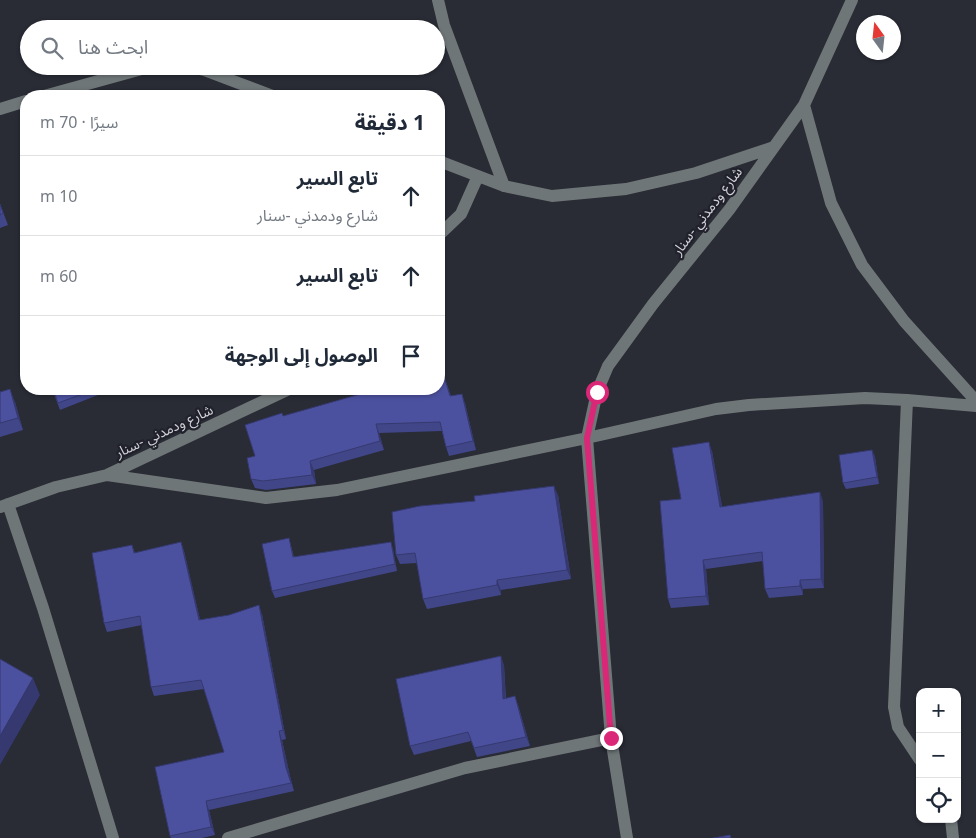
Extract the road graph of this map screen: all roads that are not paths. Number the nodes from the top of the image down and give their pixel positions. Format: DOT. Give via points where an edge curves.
graph roads {
  1 [pos="438,0"];
  2 [pos="852,0"];
  3 [pos="443,20"];
  4 [pos="445,28"];
  5 [pos="120,75"];
  6 [pos="217,75"];
  7 [pos="66,90"];
  8 [pos="257,90"];
  9 [pos="20,103"];
  10 [pos="804,105"];
  11 [pos="0,109"];
  12 [pos="774,147"];
  13 [pos="445,163"];
  14 [pos="478,176"];
  15 [pos="504,186"];
  16 [pos="445,230"];
  17 [pos="276,395"];
  18 [pos="907,400"];
  19 [pos="976,401"];
  20 [pos="976,406"];
  21 [pos="587,438"];
  22 [pos="107,475"];
  23 [pos="4,505"];
  24 [pos="611,738"];
  25 [pos="916,754"];
  26 [pos="951,823"];
  27 [pos="113,838"];
  28 [pos="228,838"];
  29 [pos="627,838"];
  30 [pos="953,838"];
  1 -- 3 [label="street"];
  2 -- 10 [label="street, شارع ودمدني -سنار"];
  4 -- 15 [label="street"];
  5 -- 7 [label="street"];
  6 -- 8 [label="street"];
  9 -- 11 [label="street"];
  10 -- 12 [label="street, شارع ودمدني -سنار"];
  10 -- 19 [label="street" via="831,203 862,265 904,321"];
  12 -- 15 [label="street" via="696,173 626,189 552,196"];
  12 -- 21 [label="street, شارع ودمدني -سنار" via="608,366 597,392"];
  13 -- 14 [label="street"];
  14 -- 15 [label="street"];
  14 -- 16 [label="street" via="461,214"];
  17 -- 22 [label="street, شارع ودمدني -سنار"];
  18 -- 20 [label="street"];
  18 -- 21 [label="street" via="865,398 749,405 716,409"];
  18 -- 25 [label="street" via="894,707 898,727"];
  21 -- 22 [label="street" via="337,490 266,498"];
  21 -- 24 [label="street, شارع ودمدني -سنار"];
  22 -- 23 [label="street" via="56,487"];
  23 -- 27 [label="street" via="43,608"];
  24 -- 28 [label="street" via="465,768"];
  24 -- 29 [label="street, شارع ودمدني -سنار"];
  26 -- 30 [label="street"];
}
